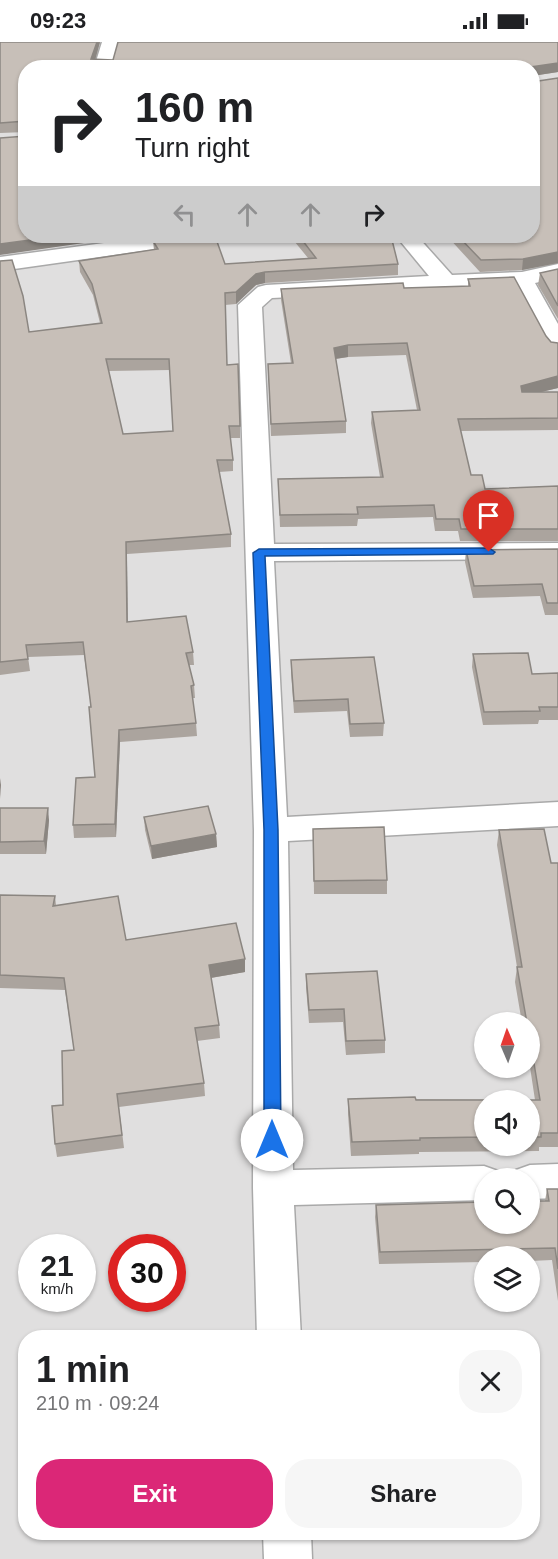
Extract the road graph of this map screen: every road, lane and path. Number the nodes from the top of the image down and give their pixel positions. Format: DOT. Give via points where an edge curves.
graph roads {
  1 [pos="111,42"];
  2 [pos="105,60"];
  3 [pos="149,243"];
  4 [pos="412,243"];
  5 [pos="0,264"];
  6 [pos="558,271"];
  7 [pos="522,279"];
  8 [pos="448,284"];
  9 [pos="558,346"];
  10 [pos="558,551"];
  11 [pos="259,553"];
  12 [pos="558,814"];
  13 [pos="271,830"];
  14 [pos="558,1181"];
  15 [pos="540,1182"];
  16 [pos="474,1183"];
  17 [pos="273,1188"];
  18 [pos="279,1330"];
  19 [pos="287,1540"];
  20 [pos="288,1559"];
  1 -- 2 [label="street"];
  3 -- 5 [label="street"];
  4 -- 8 [label="street"];
  6 -- 7 [label="street"];
  7 -- 8 [label="street"];
  7 -- 9 [label="street"];
  8 -- 11 [label="street" via="266,292 250,305"];
  10 -- 11 [label="street"];
  11 -- 13 [label="street"];
  12 -- 13 [label="street"];
  13 -- 17 [label="street"];
  14 -- 15 [label="street"];
  16 -- 17 [label="street"];
  17 -- 18 [label="street"];
  19 -- 20 [label="street"];
}
